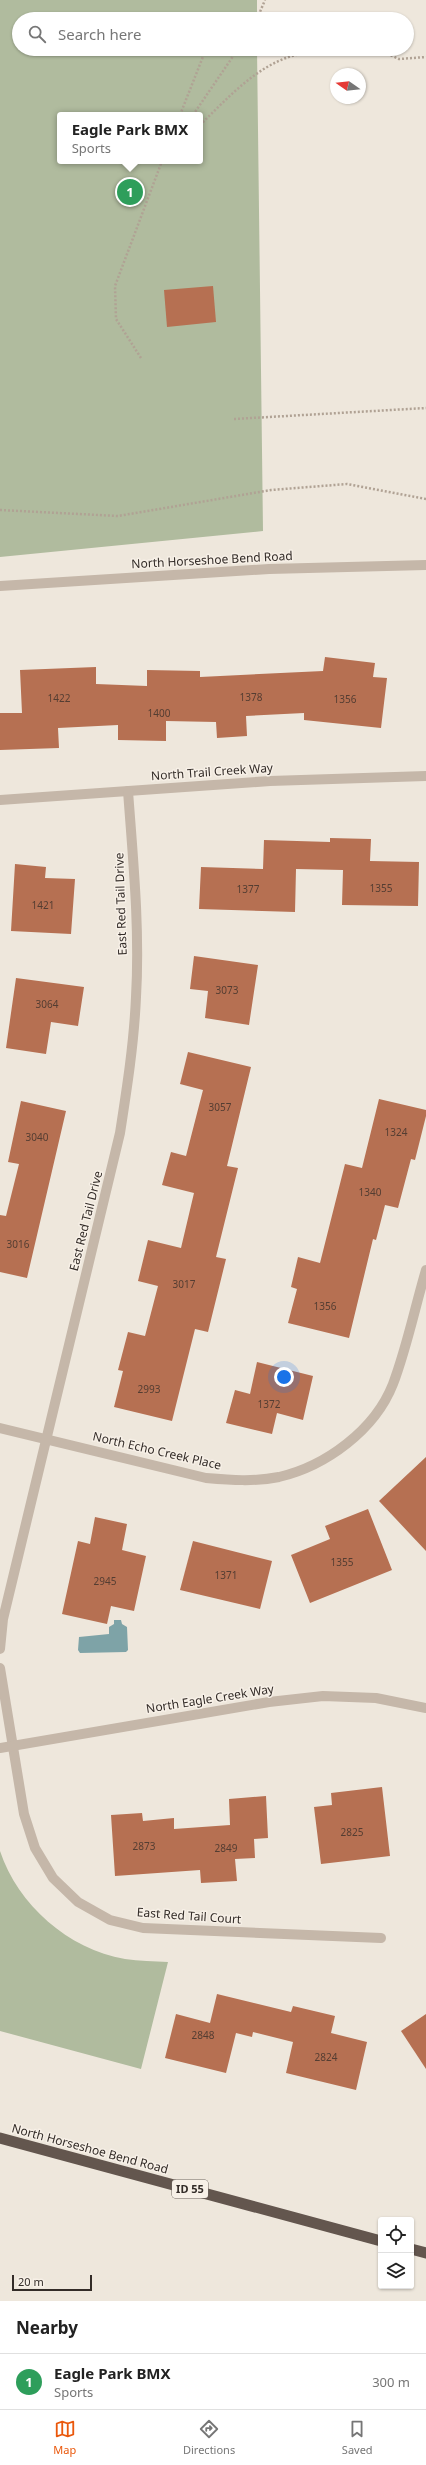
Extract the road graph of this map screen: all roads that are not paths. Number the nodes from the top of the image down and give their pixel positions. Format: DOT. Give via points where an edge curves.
graph roads {
  1 [pos="426,565"];
  2 [pos="0,586"];
  3 [pos="426,776"];
  4 [pos="128,791"];
  5 [pos="0,800"];
  6 [pos="426,1270"];
  7 [pos="0,1428"];
  8 [pos="46,1440"];
  9 [pos="0,1649"];
  10 [pos="0,1668"];
  11 [pos="426,1708"];
  12 [pos="13,1746"];
  13 [pos="0,1748"];
  14 [pos="381,1938"];
  15 [pos="0,2138"];
  16 [pos="378,2240"];
  17 [pos="414,2250"];
  18 [pos="426,2253"];
  1 -- 2 [label="street, North Horseshoe Bend Road" via="269,568"];
  3 -- 4 [label="street, North Trail Creek Way" via="270,780"];
  4 -- 5 [label="street, North Trail Creek Way"];
  4 -- 8 [label="street, East Red Tail Drive" via="137,928 136,997 131,1065 120,1133"];
  6 -- 8 [label="street, North Echo Creek Place" via="392,1385 373,1417 349,1442 318,1462 279,1477 239,1481 206,1478"];
  7 -- 8 [label="street, North Echo Creek Place"];
  8 -- 9 [label="street, East Red Tail Drive" via="3,1619"];
  10 -- 12 [label="street"];
  11 -- 12 [label="street, North Eagle Creek Way" via="376,1698 323,1696 269,1702"];
  12 -- 13 [label="street, North Eagle Creek Way"];
  12 -- 14 [label="street, East Red Tail Court" via="24,1814 35,1848 53,1878 78,1902 110,1920 143,1928"];
  15 -- 16 [label="highway, North Horseshoe Bend Road / ID 55"];
  17 -- 18 [label="highway"];
}
